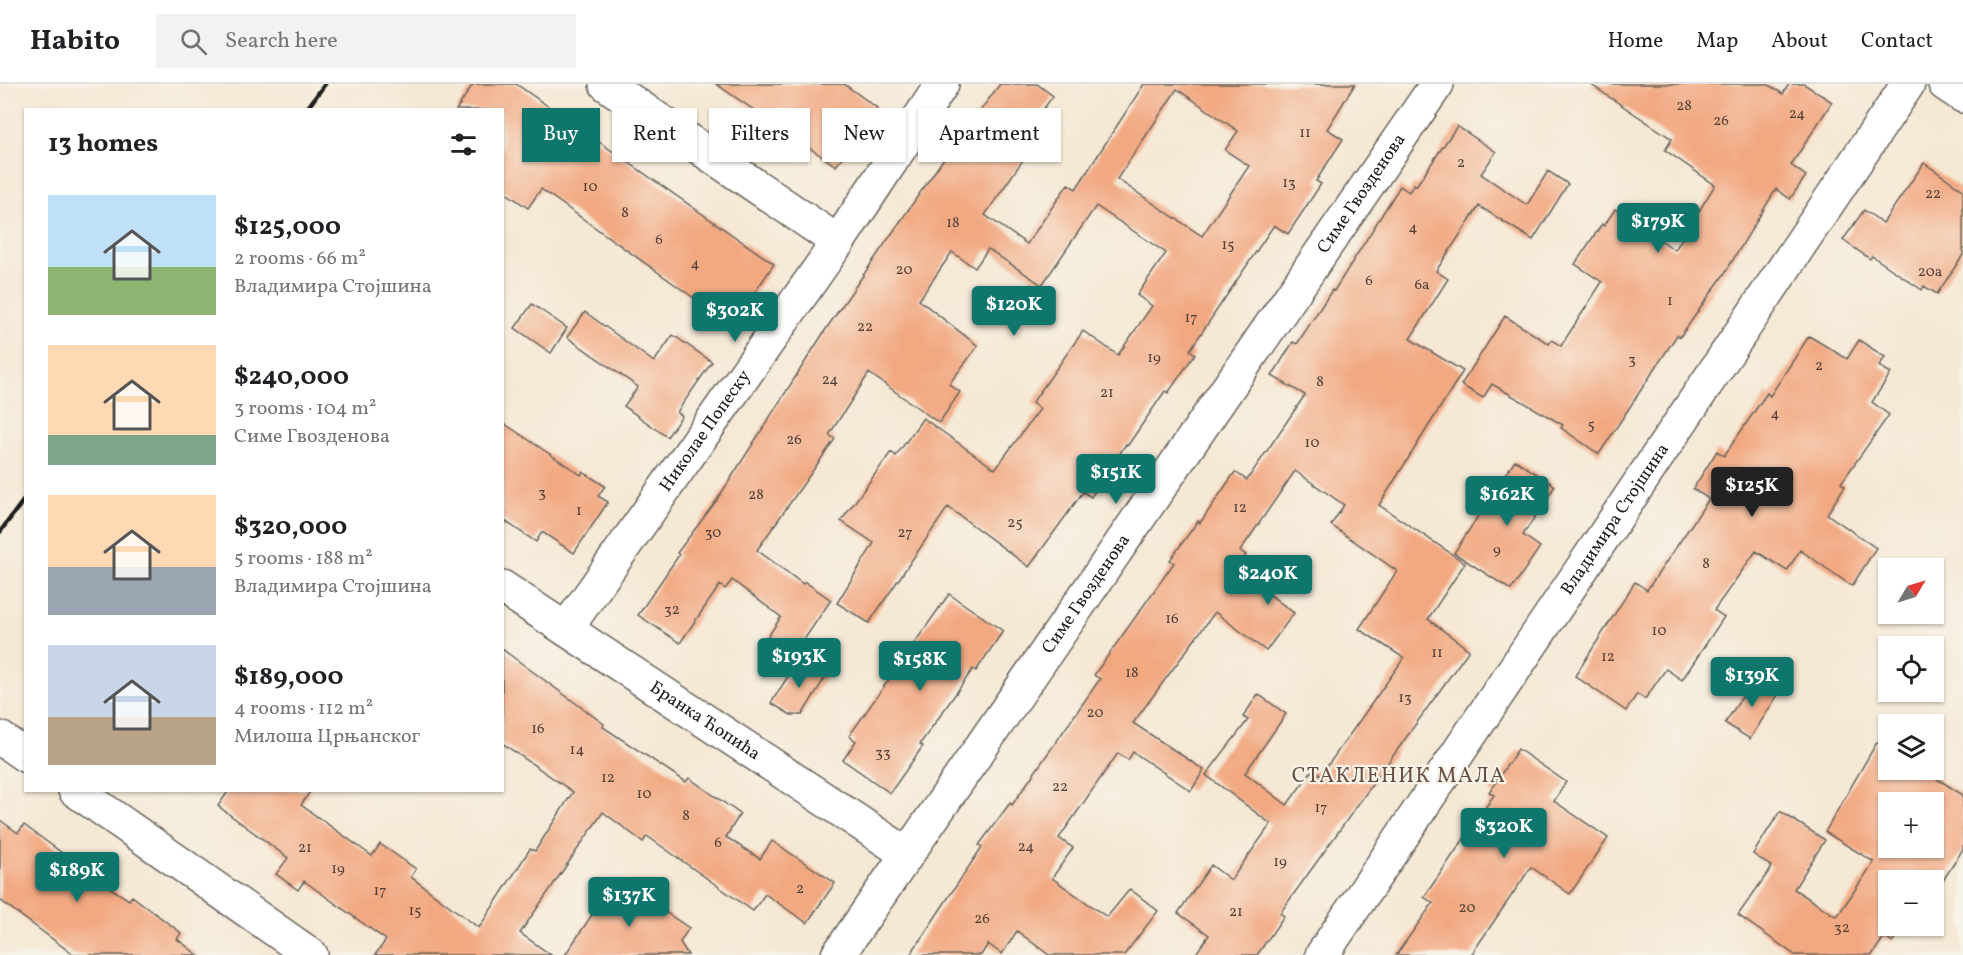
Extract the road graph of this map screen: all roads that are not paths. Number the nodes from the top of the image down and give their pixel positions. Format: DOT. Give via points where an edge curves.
graph roads {
  1 [pos="606,84"];
  2 [pos="942,84"];
  3 [pos="1437,84"];
  4 [pos="1908,84"];
  5 [pos="1945,84"];
  6 [pos="1963,96"];
  7 [pos="838,242"];
  8 [pos="504,588"];
  9 [pos="566,629"];
  10 [pos="0,738"];
  11 [pos="24,755"];
  12 [pos="78,792"];
  13 [pos="908,854"];
  14 [pos="311,955"];
  15 [pos="838,955"];
  16 [pos="1322,955"];
  1 -- 7 [label="street"];
  2 -- 7 [label="street, Николае Попеску"];
  3 -- 13 [label="street, Симе Гвозденова"];
  4 -- 16 [label="street, Владимира Стојшина"];
  5 -- 6 [label="street"];
  7 -- 9 [label="street, Николае Попеску"];
  8 -- 9 [label="street, Бранка Ћопића"];
  9 -- 13 [label="street, Бранка Ћопића"];
  10 -- 11 [label="street"];
  12 -- 14 [label="street"];
  13 -- 15 [label="street, Симе Гвозденова"];
}
